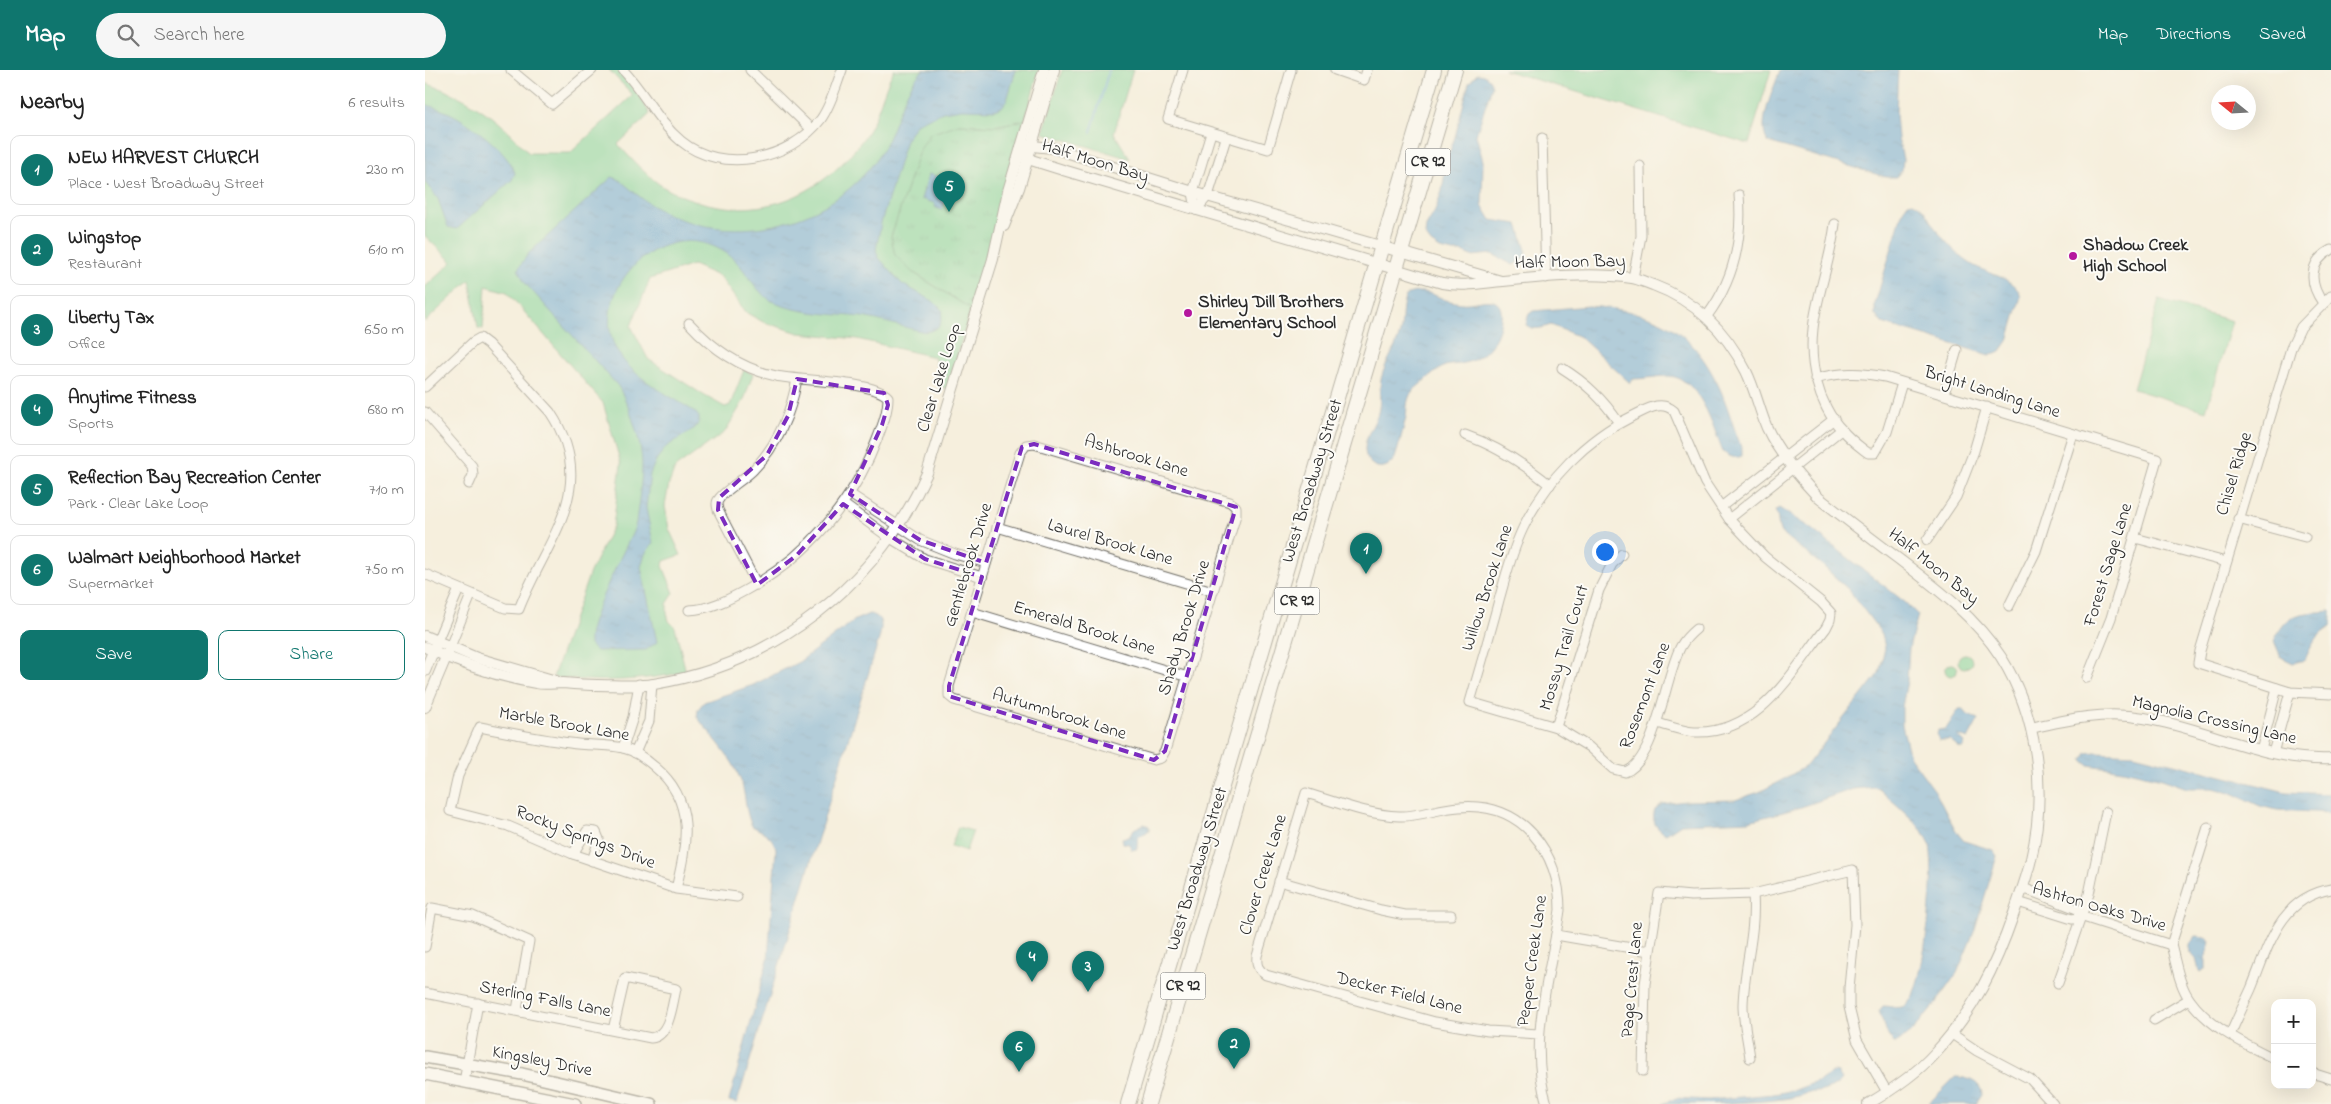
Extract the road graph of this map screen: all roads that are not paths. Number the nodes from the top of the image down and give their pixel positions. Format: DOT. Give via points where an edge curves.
graph roads {
  1 [pos="511,70"];
  2 [pos="592,70"];
  3 [pos="623,70"];
  4 [pos="751,70"];
  5 [pos="842,70"];
  6 [pos="1044,70"];
  7 [pos="1054,70"];
  8 [pos="1183,70"];
  9 [pos="1291,70"];
  10 [pos="1335,70"];
  11 [pos="1367,70"];
  12 [pos="1434,70"];
  13 [pos="1455,70"];
  14 [pos="1443,110"];
  15 [pos="811,130"];
  16 [pos="1211,133"];
  17 [pos="1225,138"];
  18 [pos="1542,138"];
  19 [pos="1026,147"];
  20 [pos="1408,156"];
  21 [pos="1028,159"];
  22 [pos="1640,166"];
  23 [pos="1193,192"];
  24 [pos="1739,195"];
  25 [pos="1207,196"];
  26 [pos="1196,210"];
  27 [pos="1835,224"];
  28 [pos="1310,226"];
  29 [pos="1000,234"];
  30 [pos="1305,243"];
  31 [pos="1381,247"];
  32 [pos="2331,250"];
  33 [pos="1401,253"];
  34 [pos="1376,264"];
  35 [pos="1396,269"];
  36 [pos="1546,278"];
  37 [pos="1633,278"];
  38 [pos="1501,281"];
  39 [pos="2331,296"];
  40 [pos="2323,303"];
  41 [pos="1707,316"];
  42 [pos="689,323"];
  43 [pos="1957,350"];
  44 [pos="1562,368"];
  45 [pos="1815,379"];
  46 [pos="797,380"];
  47 [pos="1902,382"];
  48 [pos="425,387"];
  49 [pos="1944,394"];
  50 [pos="1987,407"];
  51 [pos="425,412"];
  52 [pos="1834,419"];
  53 [pos="1619,423"];
  54 [pos="1841,430"];
  55 [pos="2073,434"];
  56 [pos="1465,435"];
  57 [pos="1026,445"];
  58 [pos="1785,458"];
  59 [pos="2157,459"];
  60 [pos="1793,468"];
  61 [pos="469,484"];
  62 [pos="1550,486"];
  63 [pos="850,494"];
  64 [pos="843,504"];
  65 [pos="1236,507"];
  66 [pos="1721,507"];
  67 [pos="1729,518"];
  68 [pos="2238,519"];
  69 [pos="898,526"];
  70 [pos="997,527"];
  71 [pos="2305,536"];
  72 [pos="891,538"];
  73 [pos="2135,538"];
  74 [pos="1927,540"];
  75 [pos="1623,554"];
  76 [pos="2226,562"];
  77 [pos="986,564"];
  78 [pos="425,574"];
  79 [pos="982,577"];
  80 [pos="757,584"];
  81 [pos="459,589"];
  82 [pos="1213,591"];
  83 [pos="471,595"];
  84 [pos="2009,606"];
  85 [pos="689,610"];
  86 [pos="972,612"];
  87 [pos="1696,629"];
  88 [pos="425,636"];
  89 [pos="432,646"];
  90 [pos="448,651"];
  91 [pos="425,671"];
  92 [pos="1188,677"];
  93 [pos="2087,678"];
  94 [pos="639,684"];
  95 [pos="652,684"];
  96 [pos="2277,688"];
  97 [pos="2291,692"];
  98 [pos="2331,694"];
  99 [pos="949,696"];
  100 [pos="425,707"];
  101 [pos="1657,723"];
  102 [pos="1556,727"];
  103 [pos="2031,728"];
  104 [pos="623,748"];
  105 [pos="2261,750"];
  106 [pos="635,753"];
  107 [pos="2273,753"];
  108 [pos="1161,758"];
  109 [pos="2331,759"];
  110 [pos="1306,793"];
  111 [pos="449,811"];
  112 [pos="2106,812"];
  113 [pos="2209,827"];
  114 [pos="573,854"];
  115 [pos="592,861"];
  116 [pos="1279,881"];
  117 [pos="2023,888"];
  118 [pos="676,889"];
  119 [pos="2331,890"];
  120 [pos="1753,894"];
  121 [pos="737,897"];
  122 [pos="2018,902"];
  123 [pos="1451,915"];
  124 [pos="2083,917"];
  125 [pos="1556,935"];
  126 [pos="2171,945"];
  127 [pos="425,947"];
  128 [pos="1649,952"];
  129 [pos="1257,966"];
  130 [pos="2058,983"];
  131 [pos="425,993"];
  132 [pos="2189,999"];
  133 [pos="478,1003"];
  134 [pos="517,1010"];
  135 [pos="2154,1020"];
  136 [pos="613,1030"];
  137 [pos="1539,1034"];
  138 [pos="1953,1034"];
  139 [pos="2230,1034"];
  140 [pos="425,1057"];
  141 [pos="2271,1057"];
  142 [pos="1750,1058"];
  143 [pos="467,1065"];
  144 [pos="1643,1071"];
  145 [pos="2316,1073"];
  146 [pos="425,1074"];
  147 [pos="2331,1078"];
  148 [pos="464,1082"];
  149 [pos="580,1087"];
  150 [pos="1887,1092"];
  151 [pos="575,1104"];
  152 [pos="651,1104"];
  153 [pos="1128,1104"];
  154 [pos="1148,1104"];
  155 [pos="1547,1104"];
  156 [pos="1867,1104"];
  157 [pos="2053,1104"];
  1 -- 2 [label="street" via="552,104"];
  3 -- 15 [label="street" via="669,129 683,142 707,154 734,160 767,156 783,150"];
  4 -- 15 [label="street"];
  5 -- 15 [label="street" via="821,119"];
  6 -- 19 [label="street, Clear Lake Loop"];
  7 -- 19 [label="street, Clear Lake Loop"];
  8 -- 16 [label="street" via="1168,119"];
  9 -- 17 [label="street" via="1269,149"];
  10 -- 11 [label="street" via="1364,80"];
  12 -- 20 [label="main road, West Broadway Street / CR 92"];
  13 -- 14 [label="main road, West Broadway Street / CR 92"];
  14 -- 20 [label="main road" via="1424,152 1418,157"];
  14 -- 33 [label="main road, West Broadway Street / CR 92"];
  16 -- 17 [label="street"];
  16 -- 23 [label="street"];
  17 -- 25 [label="street"];
  18 -- 36 [label="street"];
  19 -- 21 [label="street, Clear Lake Loop"];
  19 -- 23 [label="street, Half Moon Bay" via="1053,148"];
  19 -- 29 [label="street, Clear Lake Loop" via="1003,210"];
  20 -- 31 [label="main road, West Broadway Street / CR 92"];
  21 -- 26 [label="street, Half Moon Bay"];
  21 -- 29 [label="street, Clear Lake Loop" via="1009,218"];
  22 -- 37 [label="street" via="1641,236"];
  23 -- 25 [label="street, Half Moon Bay"];
  23 -- 26 [label="street"];
  24 -- 41 [label="street" via="1741,216 1736,259 1717,302"];
  25 -- 26 [label="street"];
  25 -- 28 [label="street, Half Moon Bay"];
  26 -- 30 [label="street, Half Moon Bay"];
  27 -- 45 [label="street" via="1812,322 1810,352"];
  28 -- 30 [label="street"];
  28 -- 31 [label="street, Half Moon Bay"];
  29 -- 69 [label="street, Clear Lake Loop" via="938,442 914,500"];
  30 -- 34 [label="street, Half Moon Bay"];
  31 -- 33 [label="street, Half Moon Bay"];
  31 -- 34 [label="main road, West Broadway Street / CR 92"];
  32 -- 40 [label="street" via="2315,263 2312,275 2315,292"];
  33 -- 35 [label="main road, West Broadway Street / CR 92"];
  33 -- 38 [label="street, Half Moon Bay"];
  34 -- 35 [label="street, Half Moon Bay"];
  34 -- 153 [label="main road, West Broadway Street / CR 92"];
  35 -- 38 [label="street, Half Moon Bay" via="1457,286"];
  35 -- 154 [label="main road, West Broadway Street / CR 92"];
  36 -- 37 [label="street, Half Moon Bay"];
  36 -- 38 [label="street, Half Moon Bay"];
  37 -- 41 [label="street, Half Moon Bay" via="1669,291"];
  39 -- 40 [label="street, Chisel Ridge"];
  40 -- 68 [label="street, Chisel Ridge" via="2301,327 2291,348"];
  41 -- 58 [label="street, Half Moon Bay" via="1747,372 1768,429"];
  42 -- 46 [label="street" via="715,347 739,362 762,372"];
  43 -- 49 [label="street"];
  44 -- 53 [label="street" via="1600,396"];
  45 -- 47 [label="street, Bright Landing Lane" via="1840,372 1856,372"];
  45 -- 52 [label="street"];
  46 -- 63 [label="street" via="863,387 888,397 874,447"];
  46 -- 80 [label="street" via="788,416 767,455 717,503"];
  47 -- 49 [label="street, Bright Landing Lane"];
  47 -- 54 [label="street" via="1887,432 1875,453 1868,453"];
  48 -- 83 [label="street" via="480,338 550,412 564,437 570,463 571,490 563,519 519,609 505,608"];
  49 -- 50 [label="street, Bright Landing Lane"];
  50 -- 55 [label="street, Bright Landing Lane"];
  50 -- 74 [label="street" via="1960,488"];
  51 -- 61 [label="street" via="472,466"];
  52 -- 54 [label="street"];
  52 -- 58 [label="street"];
  53 -- 62 [label="street, Willow Brook Lane" via="1574,458"];
  53 -- 66 [label="street, Willow Brook Lane" via="1657,405 1674,411 1694,461"];
  54 -- 60 [label="street"];
  55 -- 59 [label="street, Bright Landing Lane"];
  55 -- 84 [label="street" via="2036,551"];
  56 -- 62 [label="street" via="1514,458"];
  57 -- 65 [label="street, Ashbrook Lane" via="1052,449 1230,502"];
  57 -- 70 [label="street, Gentlebrook Drive" via="1019,454"];
  58 -- 60 [label="street, Half Moon Bay"];
  58 -- 66 [label="street"];
  59 -- 73 [label="street, Forest Sage Lane"];
  60 -- 67 [label="street"];
  60 -- 103 [label="street, Half Moon Bay" via="1819,498 1943,592 1977,625 2012,677"];
  62 -- 102 [label="street, Willow Brook Lane" via="1518,540 1471,702"];
  63 -- 64 [label="street"];
  63 -- 69 [label="street"];
  64 -- 72 [label="street"];
  64 -- 80 [label="street" via="802,551"];
  65 -- 82 [label="street, Shady Brook Drive"];
  66 -- 67 [label="street"];
  67 -- 101 [label="street" via="1765,558 1821,602 1831,614 1830,620 1772,698 1748,719 1707,732 1680,730"];
  68 -- 71 [label="street"];
  68 -- 76 [label="street, Chisel Ridge"];
  69 -- 72 [label="street, Clear Lake Loop"];
  69 -- 77 [label="street" via="920,540"];
  70 -- 77 [label="street, Gentlebrook Drive"];
  70 -- 82 [label="street, Laurel Brook Lane"];
  72 -- 79 [label="street" via="925,558"];
  72 -- 95 [label="street, Clear Lake Loop" via="827,607 769,646 712,669"];
  73 -- 76 [label="street"];
  73 -- 93 [label="street, Forest Sage Lane" via="2111,618"];
  75 -- 102 [label="street, Mossy Trail Court" via="1613,564 1599,590"];
  76 -- 96 [label="street, Chisel Ridge" via="2198,663"];
  77 -- 79 [label="street, Gentlebrook Drive"];
  78 -- 81 [label="street"];
  79 -- 86 [label="street, Gentlebrook Drive"];
  80 -- 85 [label="street" via="711,606"];
  81 -- 83 [label="street"];
  81 -- 89 [label="street"];
  82 -- 92 [label="street, Shady Brook Drive"];
  83 -- 90 [label="street"];
  86 -- 92 [label="street, Emerald Brook Lane"];
  86 -- 99 [label="street, Gentlebrook Drive" via="949,686"];
  87 -- 101 [label="street, Rosemont Lane" via="1681,645 1676,656"];
  88 -- 89 [label="street"];
  89 -- 90 [label="street"];
  89 -- 91 [label="street"];
  90 -- 94 [label="street" via="538,684"];
  90 -- 100 [label="street"];
  92 -- 108 [label="street, Shady Brook Drive"];
  94 -- 95 [label="street"];
  94 -- 104 [label="street"];
  95 -- 106 [label="street" via="649,721"];
  96 -- 97 [label="street"];
  96 -- 105 [label="street"];
  97 -- 98 [label="street"];
  97 -- 107 [label="street"];
  99 -- 108 [label="street, Autumnbrook Lane" via="1154,760"];
  101 -- 102 [label="street, Rosemont Lane" via="1640,760 1625,772 1613,768 1589,747"];
  103 -- 105 [label="street, Magnolia Crossing Lane" via="2082,717 2129,716 2167,723"];
  103 -- 117 [label="street, Half Moon Bay" via="2038,780 2038,816"];
  104 -- 106 [label="street, Marble Brook Lane"];
  104 -- 111 [label="street, Marble Brook Lane" via="548,740 480,727 458,776"];
  105 -- 107 [label="street, Magnolia Crossing Lane"];
  106 -- 118 [label="street, Marble Brook Lane" via="662,772 675,789 685,813 685,852"];
  107 -- 109 [label="street, Magnolia Crossing Lane"];
  110 -- 116 [label="street, Clover Creek Lane"];
  110 -- 125 [label="street, Pepper Creek Lane" via="1374,813 1401,816 1459,807 1486,808 1521,824 1540,842 1555,869 1560,895"];
  111 -- 114 [label="street, Rocky Springs Drive" via="508,826"];
  112 -- 124 [label="street"];
  113 -- 126 [label="street"];
  114 -- 115 [label="street, Rocky Springs Drive"];
  114 -- 115 [label="street" via="587,831 596,832 599,839"];
  115 -- 118 [label="street, Rocky Springs Drive"];
  116 -- 123 [label="street" via="1405,915"];
  116 -- 129 [label="street, Clover Creek Lane" via="1257,956"];
  117 -- 122 [label="street, Half Moon Bay"];
  117 -- 124 [label="street" via="2077,909"];
  118 -- 121 [label="street, Rocky Springs Drive"];
  119 -- 139 [label="street" via="2308,897 2295,906 2270,940"];
  120 -- 128 [label="street, Page Crest Lane" via="1691,896 1659,893"];
  120 -- 142 [label="street" via="1752,942 1743,1007"];
  120 -- 150 [label="street" via="1853,870 1855,924 1849,1007 1857,1040"];
  122 -- 124 [label="street, Ashton Oaks Drive" via="2073,919"];
  122 -- 138 [label="street, Half Moon Bay" via="1989,978"];
  124 -- 126 [label="street, Ashton Oaks Drive"];
  124 -- 130 [label="street"];
  125 -- 128 [label="street"];
  125 -- 137 [label="street, Pepper Creek Lane"];
  126 -- 132 [label="street"];
  127 -- 134 [label="street" via="432,908 473,916 529,941"];
  128 -- 144 [label="street, Page Crest Lane"];
  129 -- 137 [label="street, Decker Field Lane" via="1266,975 1406,1016 1488,1031"];
  131 -- 133 [label="street, Sterling Falls Lane"];
  132 -- 135 [label="street"];
  132 -- 139 [label="street" via="2209,1020"];
  133 -- 134 [label="street, Sterling Falls Lane"];
  133 -- 143 [label="street"];
  134 -- 136 [label="street, Sterling Falls Lane"];
  136 -- 136 [label="street, Sterling Falls Lane" via="648,1038 659,1037 665,1029 676,989 625,978"];
  137 -- 155 [label="street, Pepper Creek Lane"];
  138 -- 150 [label="street, Half Moon Bay" via="1933,1056"];
  138 -- 157 [label="street" via="1977,1051 2030,1079"];
  139 -- 141 [label="street"];
  140 -- 143 [label="main road, Kingsley Drive"];
  143 -- 148 [label="street"];
  143 -- 149 [label="main road, Kingsley Drive"];
  145 -- 147 [label="street"];
  146 -- 148 [label="main road, Kingsley Drive"];
  148 -- 151 [label="main road, Kingsley Drive"];
  149 -- 151 [label="main road"];
  149 -- 152 [label="main road, Kingsley Drive"];
  150 -- 156 [label="street, Half Moon Bay"];
}
